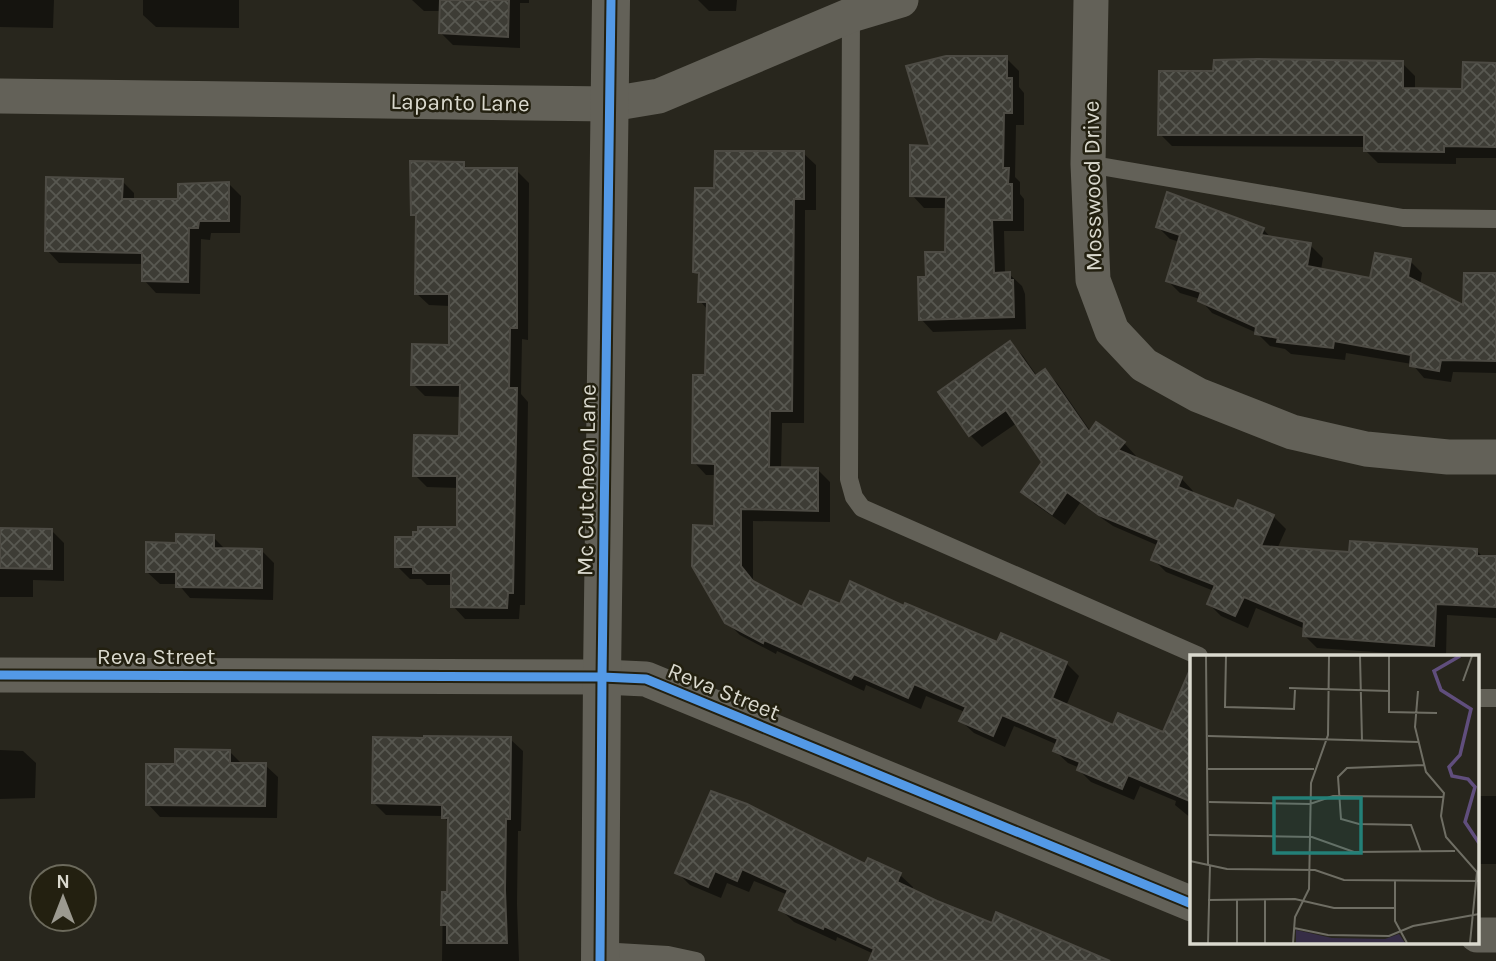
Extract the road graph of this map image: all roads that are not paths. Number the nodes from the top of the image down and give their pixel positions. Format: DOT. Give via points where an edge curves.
graph roads {
  1 [pos="611,0"];
  2 [pos="901,0"];
  3 [pos="1091,0"];
  4 [pos="851,8"];
  5 [pos="0,96"];
  6 [pos="611,104"];
  7 [pos="1088,164"];
  8 [pos="1496,219"];
  9 [pos="1496,457"];
  10 [pos="1197,655"];
  11 [pos="0,675"];
  12 [pos="602,677"];
  13 [pos="1478,698"];
  14 [pos="1496,698"];
  15 [pos="1190,903"];
  16 [pos="1478,935"];
  17 [pos="1496,935"];
  18 [pos="600,956"];
  19 [pos="696,961"];
  1 -- 6 [label="street, Mc Cutcheon Lane"];
  2 -- 4 [label="street, Lapanto Lane"];
  3 -- 7 [label="street, Mosswood Drive"];
  4 -- 6 [label="street, Lapanto Lane" via="659,96"];
  4 -- 10 [label="lane" via="849,479 854,497 862,508"];
  5 -- 6 [label="street, Lapanto Lane"];
  6 -- 12 [label="street, Mc Cutcheon Lane"];
  7 -- 8 [label="lane" via="1403,218"];
  7 -- 9 [label="street, Mosswood Drive" via="1093,281 1112,331 1144,365 1198,395 1292,432 1366,449"];
  11 -- 12 [label="street, Reva Street"];
  12 -- 15 [label="street, Reva Street" via="646,679"];
  12 -- 18 [label="street, Mc Cutcheon Lane"];
  13 -- 14 [label="lane"];
  16 -- 17 [label="street"];
  18 -- 19 [label="lane" via="668,955"];
}
